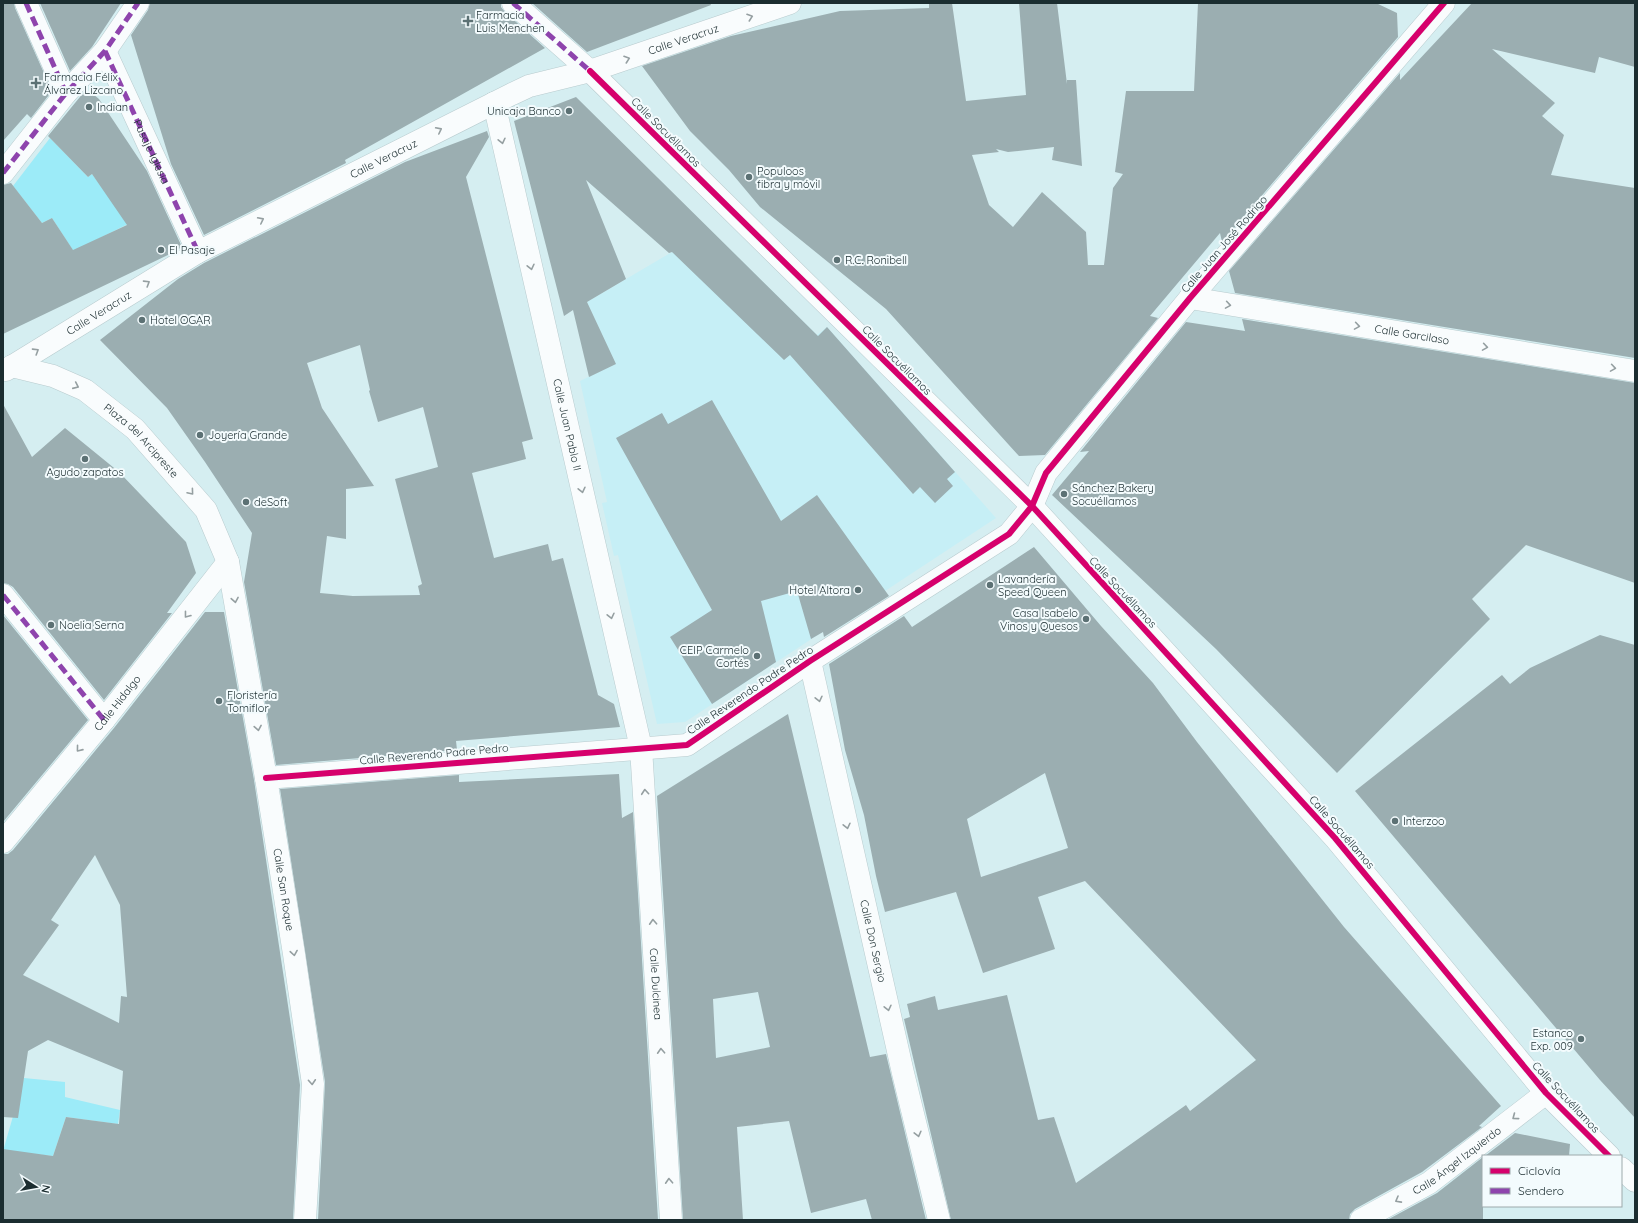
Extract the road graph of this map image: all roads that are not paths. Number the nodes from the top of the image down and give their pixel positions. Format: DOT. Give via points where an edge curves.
graph roads {
  1 [pos="26,3"];
  2 [pos="138,3"];
  3 [pos="513,3"];
  4 [pos="790,3"];
  5 [pos="1439,4"];
  6 [pos="106,51"];
  7 [pos="590,71"];
  8 [pos="66,94"];
  9 [pos="494,103"];
  10 [pos="3,173"];
  11 [pos="198,252"];
  12 [pos="1190,298"];
  13 [pos="8,368"];
  14 [pos="1635,371"];
  15 [pos="1032,506"];
  16 [pos="228,562"];
  17 [pos="3,595"];
  18 [pos="810,661"];
  19 [pos="104,720"];
  20 [pos="642,748"];
  21 [pos="266,778"];
  22 [pos="3,842"];
  23 [pos="1546,1093"];
  24 [pos="1608,1155"];
  25 [pos="305,1220"];
  26 [pos="671,1220"];
  27 [pos="939,1220"];
  28 [pos="1361,1220"];
  1 -- 8 [label="street"];
  2 -- 6 [label="street"];
  3 -- 7 [label="street, Calle Socuéllamos"];
  7 -- 4 [label="street, Calle Veracruz, one-way"];
  5 -- 12 [label="street, Calle Juan José Rodrigo"];
  6 -- 8 [label="street"];
  6 -- 11 [label="street, Pasaje Iglesia"];
  7 -- 9 [label="street, Calle Veracruz" via="529,86"];
  7 -- 15 [label="street, Calle Socuéllamos"];
  8 -- 10 [label="street"];
  11 -- 9 [label="street, Calle Veracruz, one-way"];
  9 -- 20 [label="street, Calle Juan Pablo II, one-way"];
  13 -- 11 [label="street, Calle Veracruz, one-way"];
  12 -- 14 [label="street, Calle Garcilaso, one-way"];
  12 -- 15 [label="street, Calle Juan José Rodrigo" via="1046,473"];
  13 -- 16 [label="street, Plaza del Arcipreste, one-way" via="53,376 85,390 136,429 206,510"];
  15 -- 18 [label="street, Calle Reverendo Padre Pedro" via="1009,534"];
  15 -- 23 [label="street, Calle Socuéllamos" via="1335,838"];
  16 -- 19 [label="street, Calle Hidalgo, one-way"];
  16 -- 21 [label="street, Calle San Roque, one-way"];
  17 -- 19 [label="street"];
  18 -- 20 [label="street, Calle Reverendo Padre Pedro" via="687,745"];
  18 -- 27 [label="street, Calle Don Sergio, one-way" via="903,1073"];
  19 -- 22 [label="street, Calle Hidalgo, one-way"];
  20 -- 21 [label="street, Calle Reverendo Padre Pedro"];
  26 -- 20 [label="street, Calle Dulcinea, one-way"];
  21 -- 25 [label="street, Calle San Roque, one-way" via="313,1084"];
  23 -- 24 [label="street, Calle Socuéllamos"];
  23 -- 28 [label="street, Calle Ángel Izquierdo, one-way" via="1429,1183"];
}
